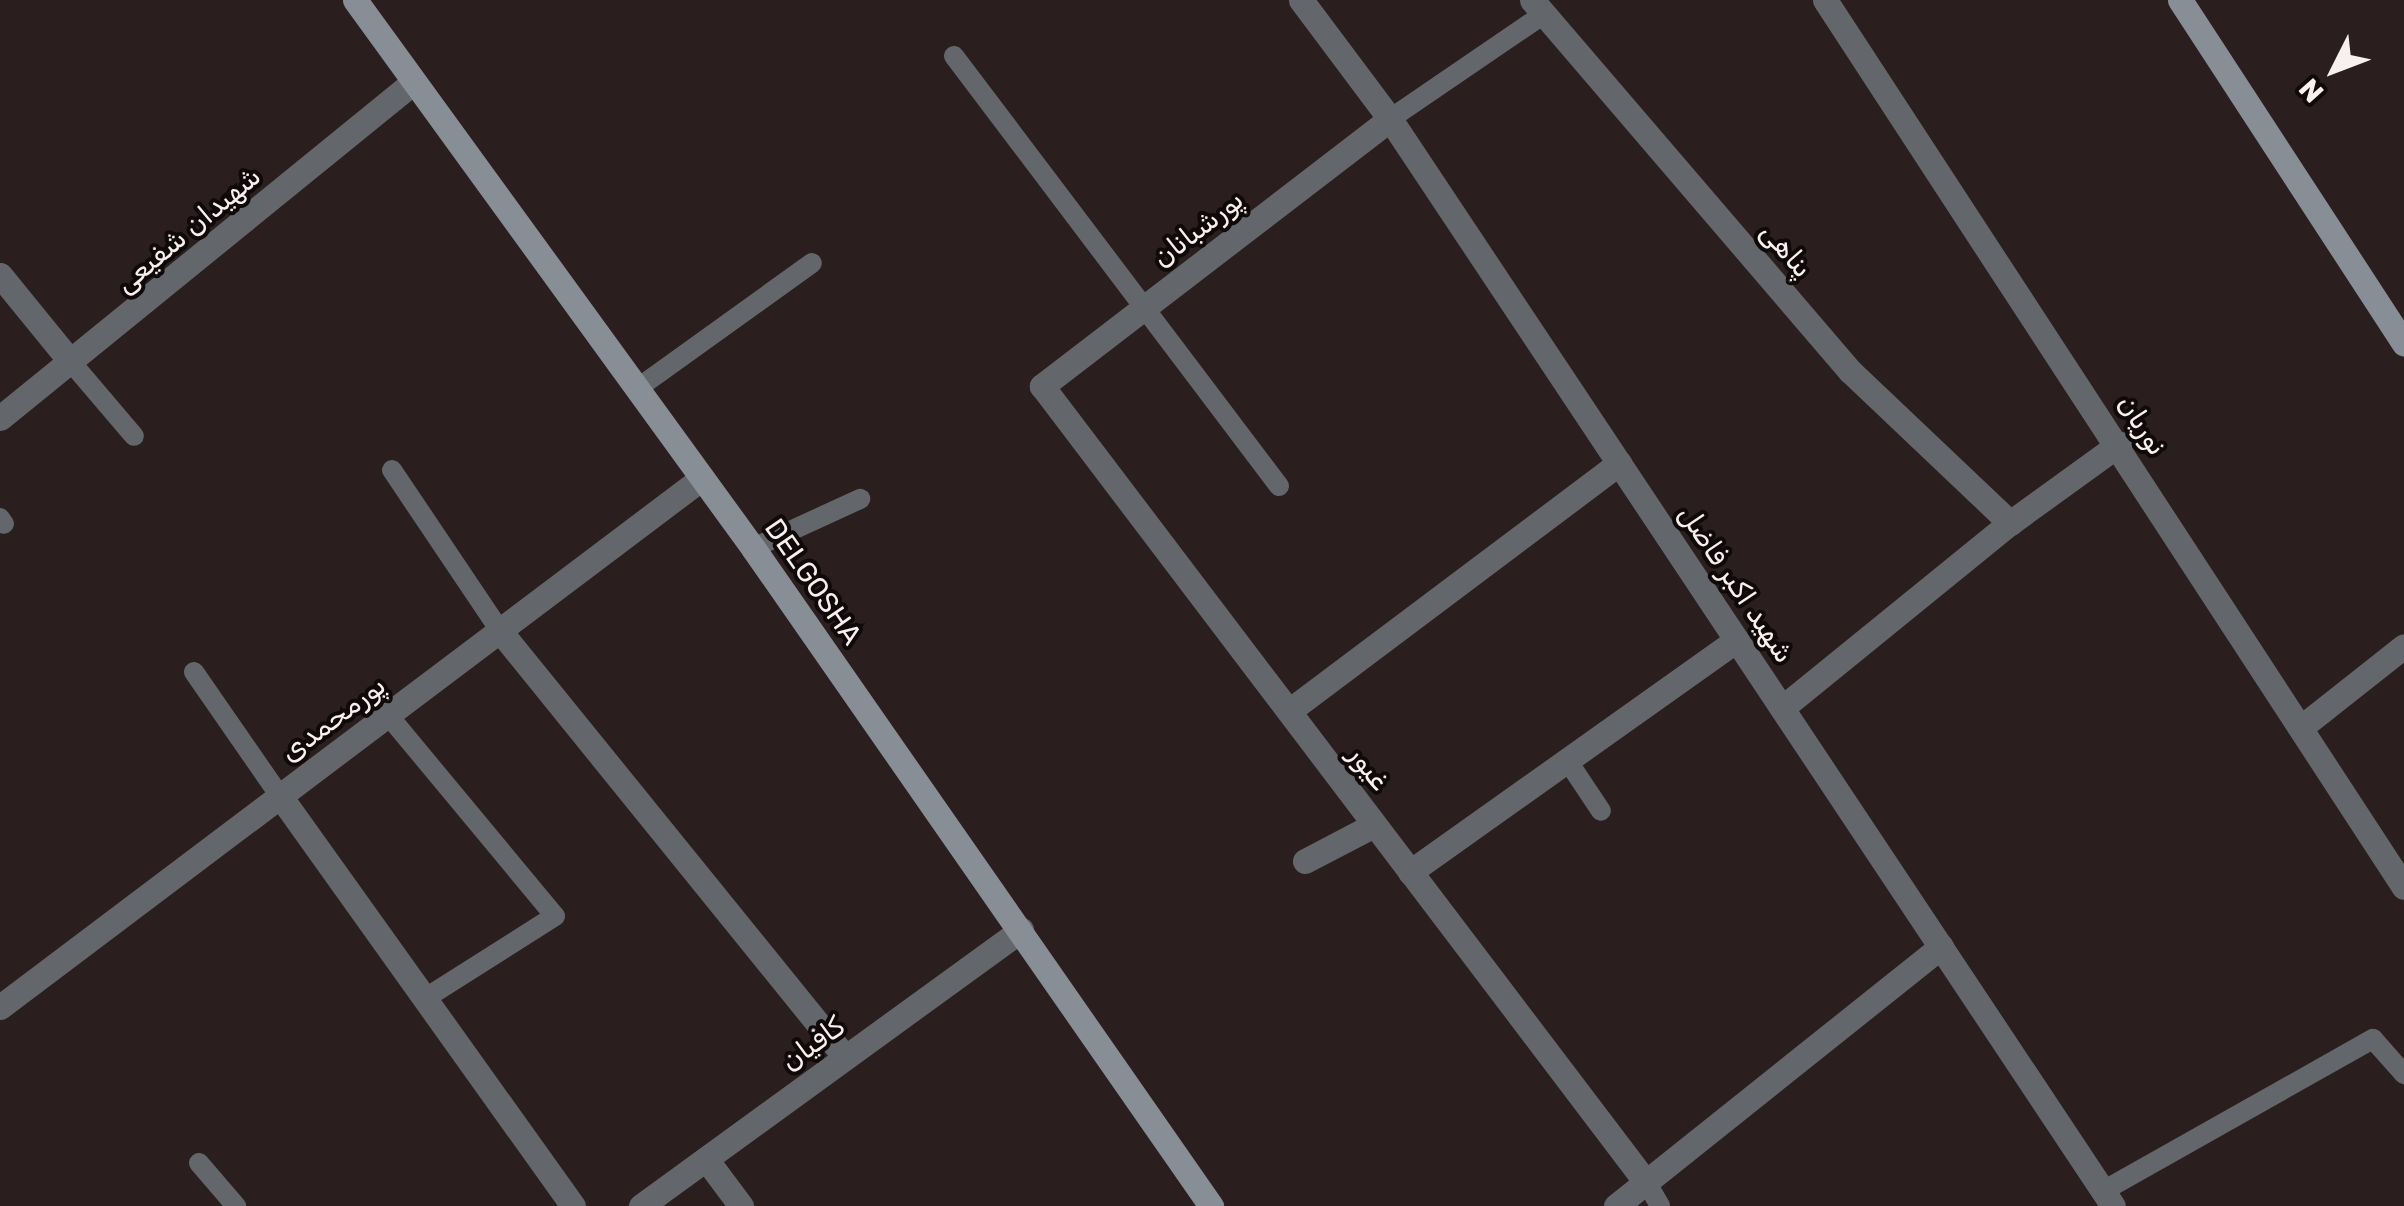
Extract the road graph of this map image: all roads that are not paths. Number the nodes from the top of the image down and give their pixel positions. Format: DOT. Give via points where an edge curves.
graph roads {
  1 [pos="355,0"];
  2 [pos="1301,0"];
  3 [pos="1824,0"];
  4 [pos="2180,0"];
  5 [pos="1538,7"];
  6 [pos="954,56"];
  7 [pos="410,84"];
  8 [pos="1390,119"];
  9 [pos="812,263"];
  10 [pos="0,275"];
  11 [pos="1142,310"];
  12 [pos="2404,342"];
  13 [pos="71,362"];
  14 [pos="1042,386"];
  15 [pos="638,388"];
  16 [pos="0,418"];
  17 [pos="134,436"];
  18 [pos="2119,444"];
  19 [pos="1620,463"];
  20 [pos="392,470"];
  21 [pos="702,478"];
  22 [pos="1280,486"];
  23 [pos="860,499"];
  24 [pos="2010,523"];
  25 [pos="753,548"];
  26 [pos="500,631"];
  27 [pos="1737,640"];
  28 [pos="2404,646"];
  29 [pos="194,672"];
  30 [pos="1782,708"];
  31 [pos="1288,710"];
  32 [pos="388,715"];
  33 [pos="2304,725"];
  34 [pos="1568,760"];
  35 [pos="280,796"];
  36 [pos="1601,812"];
  37 [pos="1374,825"];
  38 [pos="1305,861"];
  39 [pos="1410,872"];
  40 [pos="2404,887"];
  41 [pos="1021,930"];
  42 [pos="1941,947"];
  43 [pos="424,999"];
  44 [pos="0,1007"];
  45 [pos="846,1057"];
  46 [pos="2404,1074"];
  47 [pos="706,1159"];
  48 [pos="199,1163"];
  49 [pos="1654,1196"];
  50 [pos="2108,1198"];
  51 [pos="236,1206"];
  52 [pos="573,1206"];
  53 [pos="641,1206"];
  54 [pos="741,1206"];
  55 [pos="1211,1206"];
  56 [pos="1616,1206"];
  1 -- 7 [label="street, DELGOSHA"];
  2 -- 8 [label="street, شهید اکبر فاضل"];
  3 -- 18 [label="street, نوریان"];
  4 -- 12 [label="street"];
  5 -- 8 [label="lane"];
  5 -- 24 [label="street, پناهی" via="1850,371"];
  6 -- 11 [label="lane"];
  7 -- 13 [label="street, شهیدان شفیعی"];
  7 -- 15 [label="street, DELGOSHA"];
  8 -- 11 [label="street, پورشبانان"];
  8 -- 19 [label="street, شهید اکبر فاضل"];
  9 -- 15 [label="lane"];
  10 -- 13 [label="street"];
  11 -- 14 [label="street, پورشبانان"];
  11 -- 22 [label="lane"];
  13 -- 16 [label="street, شهیدان شفیعی"];
  13 -- 17 [label="lane"];
  14 -- 31 [label="street, غیور"];
  15 -- 21 [label="street, DELGOSHA"];
  18 -- 24 [label="street"];
  18 -- 33 [label="street, نوریان"];
  19 -- 27 [label="street, شهید اکبر فاضل"];
  19 -- 31 [label="street"];
  20 -- 26 [label="lane"];
  21 -- 25 [label="street, DELGOSHA"];
  21 -- 26 [label="street, پورمحمدی"];
  23 -- 25 [label="lane"];
  24 -- 30 [label="street"];
  25 -- 41 [label="street, DELGOSHA"];
  26 -- 32 [label="street, پورمحمدی"];
  26 -- 45 [label="street"];
  27 -- 30 [label="street, شهید اکبر فاضل"];
  27 -- 34 [label="street"];
  28 -- 33 [label="street"];
  29 -- 35 [label="lane"];
  30 -- 42 [label="street, شهید اکبر فاضل"];
  31 -- 37 [label="street, غیور"];
  32 -- 35 [label="street, پورمحمدی"];
  32 -- 43 [label="lane" via="555,916"];
  33 -- 40 [label="street, نوریان"];
  34 -- 36 [label="lane"];
  34 -- 39 [label="street"];
  35 -- 43 [label="street"];
  35 -- 44 [label="street, پورمحمدی"];
  37 -- 38 [label="street"];
  37 -- 39 [label="street, غیور"];
  39 -- 49 [label="street, غیور"];
  41 -- 45 [label="street, کافیان"];
  41 -- 55 [label="street, DELGOSHA"];
  42 -- 49 [label="street"];
  42 -- 50 [label="street, شهید اکبر فاضل"];
  43 -- 52 [label="street"];
  45 -- 47 [label="street, کافیان"];
  46 -- 50 [label="lane" via="2373,1040"];
  47 -- 53 [label="street, کافیان"];
  47 -- 54 [label="street"];
  48 -- 51 [label="lane"];
  49 -- 56 [label="street"];
}
